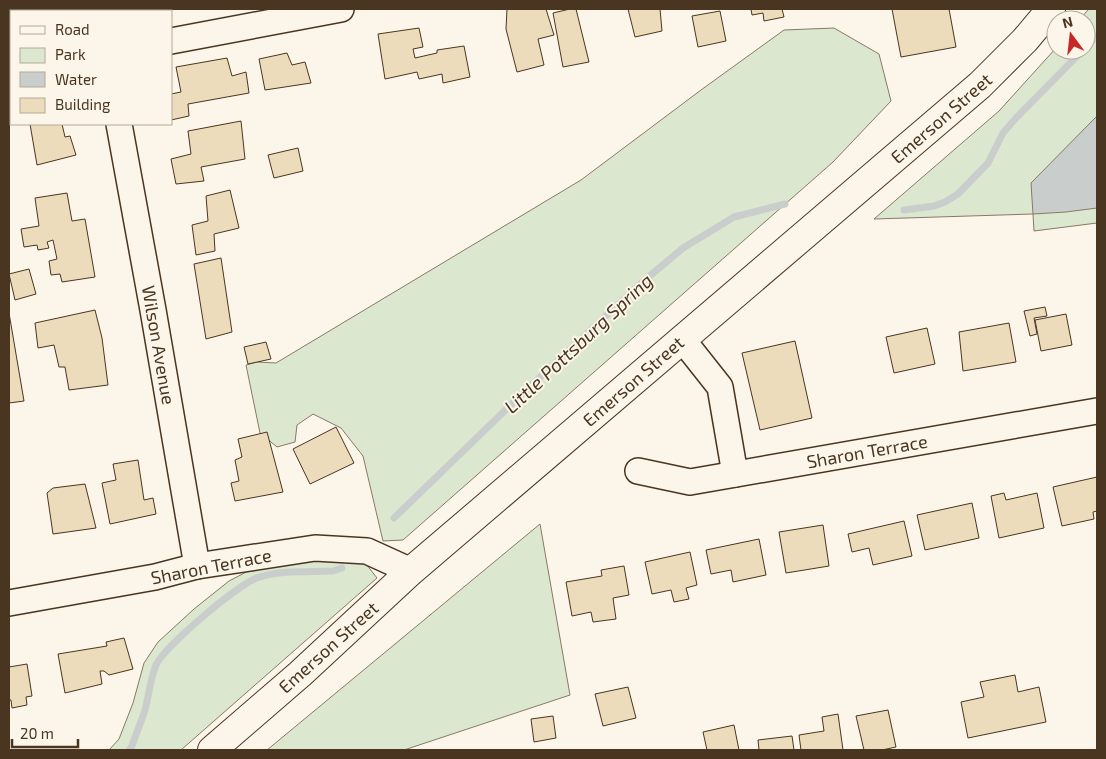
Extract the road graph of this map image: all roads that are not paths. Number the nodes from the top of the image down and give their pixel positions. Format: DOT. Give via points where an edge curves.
graph roads {
  1 [pos="1051,9"];
  2 [pos="330,10"];
  3 [pos="172,41"];
  4 [pos="119,125"];
  5 [pos="682,339"];
  6 [pos="1097,411"];
  7 [pos="638,470"];
  8 [pos="735,474"];
  9 [pos="197,566"];
  10 [pos="412,571"];
  11 [pos="9,603"];
  12 [pos="212,750"];
  1 -- 5 [label="main road, Emerson Street" via="980,85"];
  2 -- 3 [label="street"];
  4 -- 9 [label="street, Wilson Avenue"];
  5 -- 8 [label="street" via="720,387"];
  5 -- 10 [label="main road, Emerson Street"];
  6 -- 8 [label="street, Sharon Terrace"];
  7 -- 8 [label="street, Sharon Terrace" via="690,482"];
  9 -- 10 [label="street, Sharon Terrace" via="315,548 368,551"];
  9 -- 11 [label="street, Sharon Terrace" via="155,577"];
  10 -- 12 [label="main road, Emerson Street"];
}
